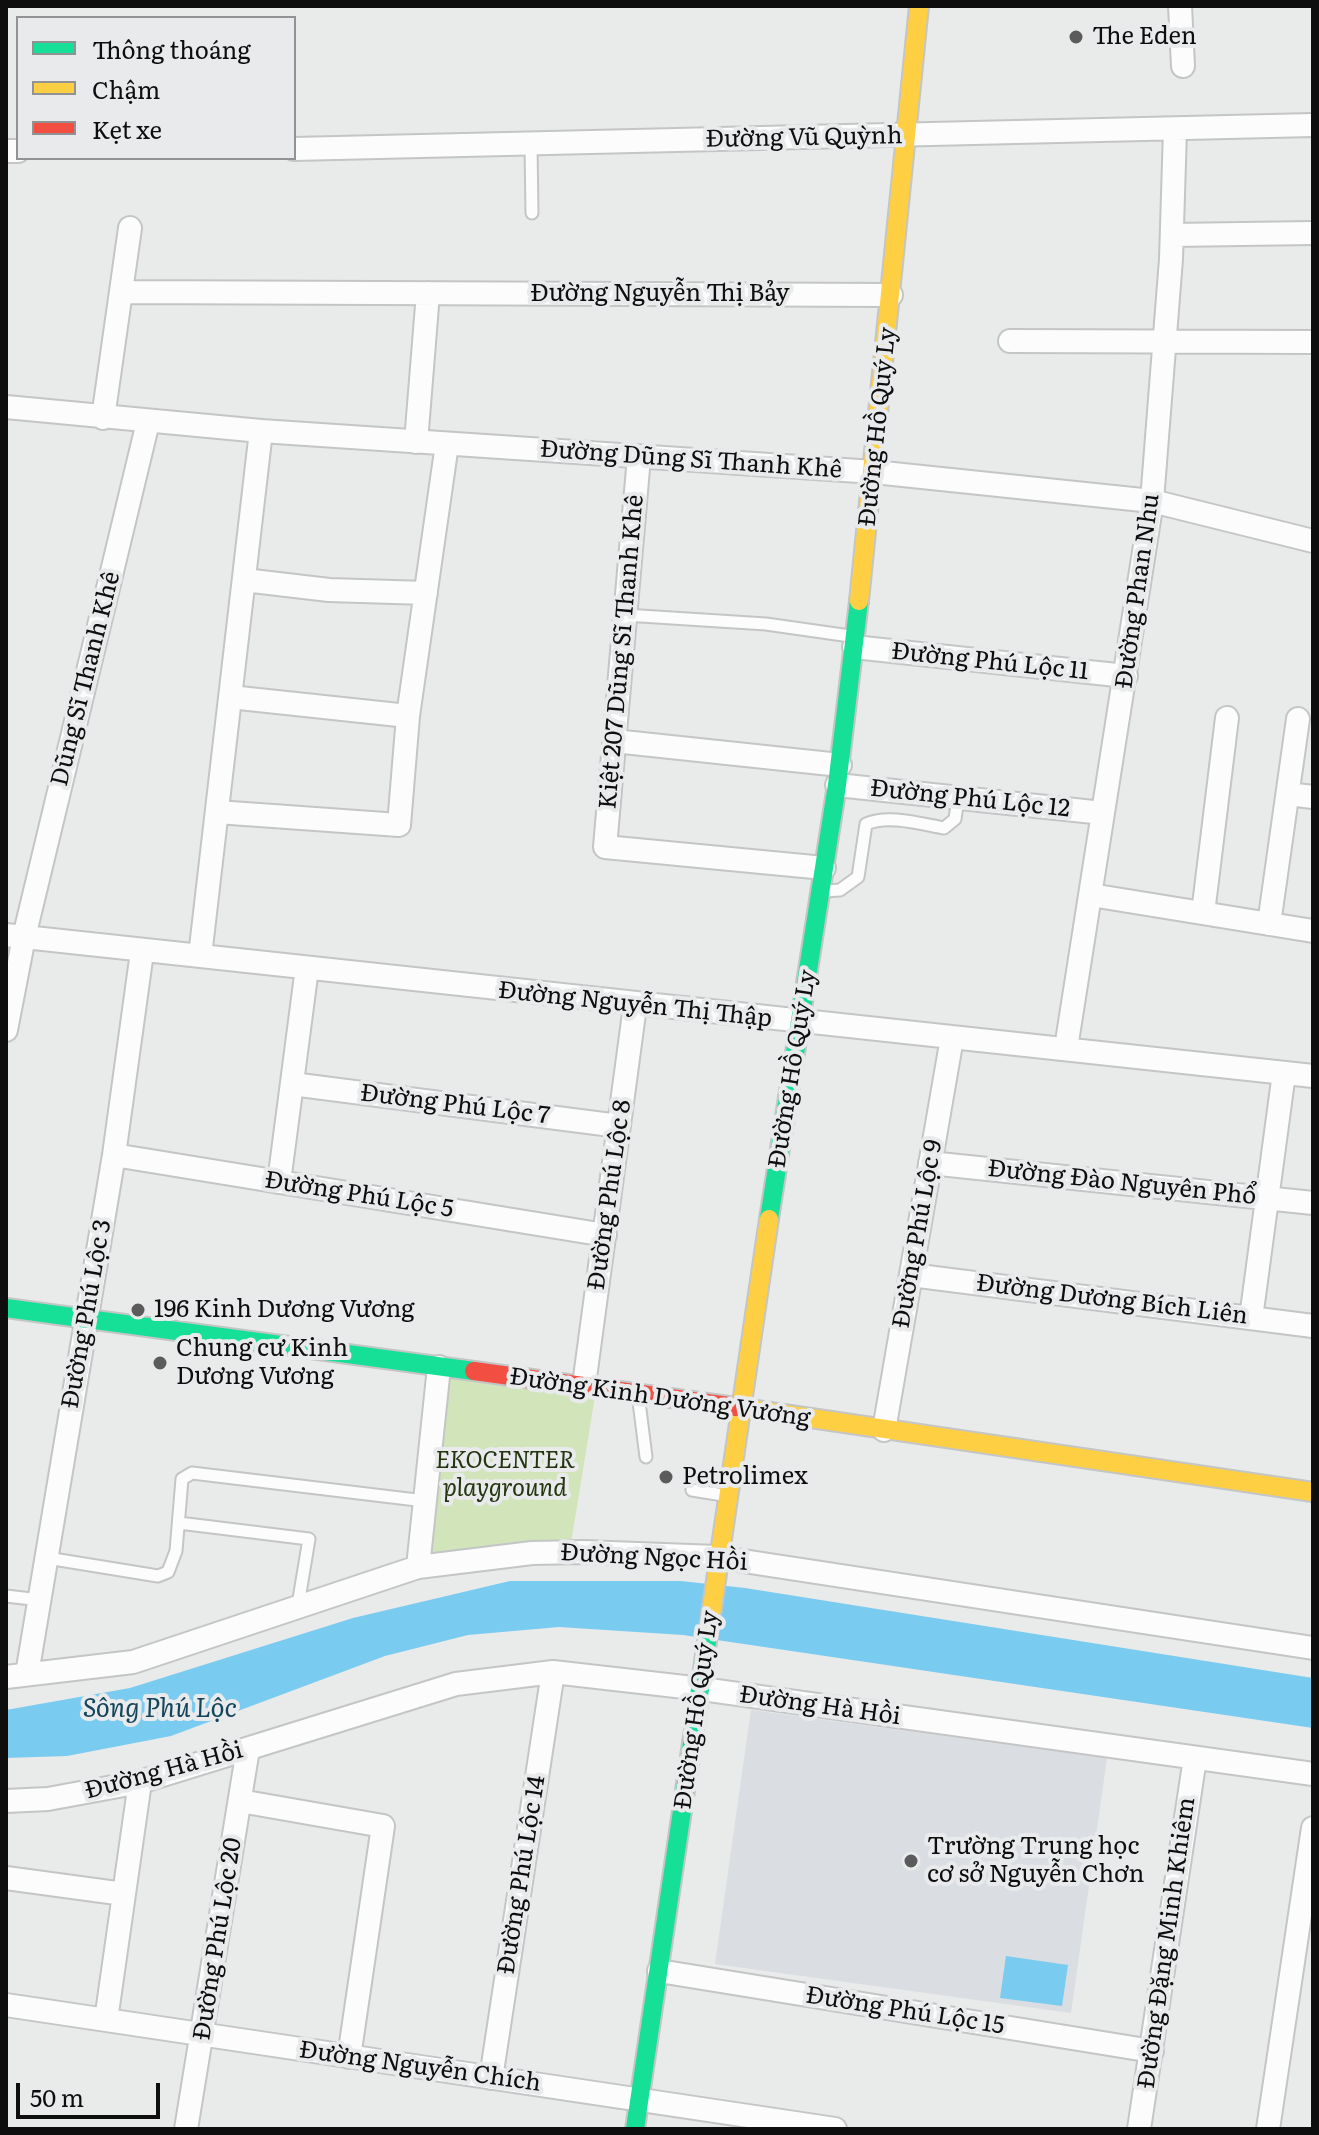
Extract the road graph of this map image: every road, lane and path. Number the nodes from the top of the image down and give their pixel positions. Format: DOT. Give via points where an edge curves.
graph roads {
  1 [pos="919,6"];
  2 [pos="1180,6"];
  3 [pos="1183,66"];
  4 [pos="1313,125"];
  5 [pos="1175,130"];
  6 [pos="907,136"];
  7 [pos="531,145"];
  8 [pos="296,149"];
  9 [pos="532,213"];
  10 [pos="130,228"];
  11 [pos="1313,233"];
  12 [pos="1172,235"];
  13 [pos="121,292"];
  14 [pos="428,293"];
  15 [pos="891,295"];
  16 [pos="1010,341"];
  17 [pos="1313,342"];
  18 [pos="1164,344"];
  19 [pos="6,407"];
  20 [pos="103,418"];
  21 [pos="148,422"];
  22 [pos="261,431"];
  23 [pos="416,442"];
  24 [pos="447,444"];
  25 [pos="639,457"];
  26 [pos="874,472"];
  27 [pos="1152,501"];
  28 [pos="1313,541"];
  29 [pos="244,580"];
  30 [pos="426,593"];
  31 [pos="625,615"];
  32 [pos="854,642"];
  33 [pos="1126,676"];
  34 [pos="230,697"];
  35 [pos="408,716"];
  36 [pos="1227,718"];
  37 [pos="1298,719"];
  38 [pos="614,741"];
  39 [pos="838,775"];
  40 [pos="1288,794"];
  41 [pos="1313,797"];
  42 [pos="958,798"];
  43 [pos="217,812"];
  44 [pos="1103,813"];
  45 [pos="824,868"];
  46 [pos="821,891"];
  47 [pos="1091,895"];
  48 [pos="1203,913"];
  49 [pos="1269,924"];
  50 [pos="1313,931"];
  51 [pos="15,936"];
  52 [pos="142,952"];
  53 [pos="200,956"];
  54 [pos="307,968"];
  55 [pos="635,1006"];
  56 [pos="800,1023"];
  57 [pos="6,1030"];
  58 [pos="952,1038"];
  59 [pos="1066,1048"];
  60 [pos="1284,1073"];
  61 [pos="1313,1076"];
  62 [pos="292,1084"];
  63 [pos="619,1126"];
  64 [pos="114,1155"];
  65 [pos="930,1163"];
  66 [pos="279,1182"];
  67 [pos="1267,1198"];
  68 [pos="1313,1203"];
  69 [pos="605,1235"];
  70 [pos="911,1275"];
  71 [pos="6,1308"];
  72 [pos="1251,1318"];
  73 [pos="86,1319"];
  74 [pos="1313,1326"];
  75 [pos="439,1367"];
  76 [pos="584,1385"];
  77 [pos="638,1394"];
  78 [pos="739,1409"];
  79 [pos="884,1430"];
  80 [pos="646,1457"];
  81 [pos="692,1490"];
  82 [pos="1313,1492"];
  83 [pos="726,1495"];
  84 [pos="425,1501"];
  85 [pos="179,1523"];
  86 [pos="47,1558"];
  87 [pos="716,1566"];
  88 [pos="418,1567"];
  89 [pos="6,1596"];
  90 [pos="40,1600"];
  91 [pos="298,1605"];
  92 [pos="1313,1648"];
  93 [pos="553,1672"];
  94 [pos="17,1676"];
  95 [pos="702,1689"];
  96 [pos="248,1749"];
  97 [pos="1195,1758"];
  98 [pos="1313,1774"];
  99 [pos="140,1782"];
  100 [pos="6,1801"];
  101 [pos="240,1801"];
  102 [pos="1313,1828"];
  103 [pos="6,1878"];
  104 [pos="124,1894"];
  105 [pos="659,1971"];
  106 [pos="6,2005"];
  107 [pos="106,2020"];
  108 [pos="202,2034"];
  109 [pos="1152,2051"];
  110 [pos="349,2057"];
  111 [pos="491,2078"];
  112 [pos="640,2100"];
  113 [pos="186,2129"];
  114 [pos="635,2129"];
  115 [pos="835,2129"];
  116 [pos="1139,2129"];
  117 [pos="1268,2129"];
  1 -- 6 [label="street, Đường Hồ Quý Ly"];
  2 -- 3 [label="street"];
  4 -- 5 [label="street, Đường Vũ Quỳnh"];
  5 -- 6 [label="street, Đường Vũ Quỳnh"];
  5 -- 12 [label="street, Đường Phan Nhu"];
  6 -- 7 [label="street, Đường Vũ Quỳnh"];
  6 -- 15 [label="street, Đường Hồ Quý Ly"];
  7 -- 8 [label="street, Đường Vũ Quỳnh"];
  7 -- 9 [label="lane"];
  10 -- 13 [label="street"];
  11 -- 12 [label="street"];
  12 -- 18 [label="street, Đường Phan Nhu"];
  13 -- 14 [label="street, Đường Nguyễn Thị Bảy"];
  13 -- 20 [label="street"];
  14 -- 15 [label="street, Đường Nguyễn Thị Bảy"];
  14 -- 23 [label="street"];
  15 -- 26 [label="street, Đường Hồ Quý Ly"];
  16 -- 18 [label="street"];
  17 -- 18 [label="street"];
  18 -- 27 [label="street, Đường Phan Nhu"];
  19 -- 20 [label="street, Đường Dũng Sĩ Thanh Khê"];
  20 -- 21 [label="street, Đường Dũng Sĩ Thanh Khê"];
  21 -- 22 [label="street, Đường Dũng Sĩ Thanh Khê"];
  21 -- 51 [label="street, Dũng Sĩ Thanh Khê"];
  22 -- 23 [label="street, Đường Dũng Sĩ Thanh Khê"];
  22 -- 29 [label="street"];
  23 -- 24 [label="street, Đường Dũng Sĩ Thanh Khê"];
  24 -- 25 [label="street, Đường Dũng Sĩ Thanh Khê"];
  24 -- 30 [label="street"];
  25 -- 26 [label="street, Đường Dũng Sĩ Thanh Khê"];
  25 -- 31 [label="street, Kiệt 207 Dũng Sĩ Thanh Khê"];
  26 -- 27 [label="street, Đường Dũng Sĩ Thanh Khê"];
  26 -- 32 [label="street, Đường Hồ Quý Ly"];
  27 -- 28 [label="street, Đường Dũng Sĩ Thanh Khê"];
  27 -- 33 [label="street, Đường Phan Nhu"];
  29 -- 30 [label="street"];
  29 -- 34 [label="street"];
  30 -- 35 [label="street"];
  31 -- 32 [label="lane" via="766,624"];
  31 -- 38 [label="street, Kiệt 207 Dũng Sĩ Thanh Khê"];
  32 -- 33 [label="street, Đường Phú Lộc 11"];
  32 -- 39 [label="street, Đường Hồ Quý Ly"];
  33 -- 44 [label="street, Đường Phan Nhu"];
  34 -- 35 [label="street"];
  34 -- 43 [label="street"];
  35 -- 43 [label="street" via="399,825"];
  36 -- 48 [label="street"];
  37 -- 40 [label="street"];
  38 -- 39 [label="street, Đường Phú Lộc 12"];
  38 -- 45 [label="street, Kiệt 207 Dũng Sĩ Thanh Khê" via="605,847"];
  39 -- 42 [label="street, Đường Phú Lộc 12"];
  39 -- 45 [label="street, Đường Hồ Quý Ly"];
  40 -- 41 [label="street"];
  40 -- 49 [label="street"];
  42 -- 44 [label="street, Đường Phú Lộc 12"];
  42 -- 46 [label="lane" via="955,819 944,828 906,821 866,824 858,877 840,890"];
  43 -- 53 [label="street"];
  44 -- 47 [label="street, Đường Phan Nhu"];
  45 -- 46 [label="street, Đường Hồ Quý Ly"];
  46 -- 56 [label="street, Đường Hồ Quý Ly"];
  47 -- 48 [label="street"];
  47 -- 59 [label="street, Đường Phan Nhu"];
  48 -- 49 [label="street"];
  49 -- 50 [label="street"];
  51 -- 52 [label="street, Đường Nguyễn Thị Thập"];
  51 -- 57 [label="street, Dũng Sĩ Thanh Khê"];
  52 -- 53 [label="street, Đường Nguyễn Thị Thập"];
  52 -- 64 [label="street, Đường Phú Lộc 3"];
  53 -- 54 [label="street, Đường Nguyễn Thị Thập"];
  54 -- 55 [label="street, Đường Nguyễn Thị Thập"];
  54 -- 62 [label="street"];
  55 -- 56 [label="street, Đường Nguyễn Thị Thập"];
  55 -- 63 [label="street, Đường Phú Lộc 8"];
  56 -- 58 [label="street, Đường Nguyễn Thị Thập"];
  56 -- 78 [label="street, Đường Hồ Quý Ly"];
  58 -- 59 [label="street, Đường Nguyễn Thị Thập"];
  58 -- 65 [label="street, Đường Phú Lộc 9"];
  59 -- 60 [label="street, Đường Nguyễn Thị Thập"];
  60 -- 61 [label="street, Đường Nguyễn Thị Thập"];
  60 -- 67 [label="street"];
  62 -- 63 [label="street, Đường Phú Lộc 7"];
  62 -- 66 [label="street"];
  63 -- 69 [label="street, Đường Phú Lộc 8"];
  64 -- 66 [label="street, Đường Phú Lộc 5"];
  64 -- 73 [label="street, Đường Phú Lộc 3"];
  65 -- 67 [label="street, Đường Đào Nguyên Phổ"];
  65 -- 70 [label="street, Đường Phú Lộc 9"];
  66 -- 69 [label="street, Đường Phú Lộc 5"];
  67 -- 68 [label="street, Đường Đào Nguyên Phổ"];
  67 -- 72 [label="street"];
  69 -- 76 [label="street, Đường Phú Lộc 8"];
  70 -- 72 [label="street, Đường Dương Bích Liên"];
  70 -- 79 [label="street, Đường Phú Lộc 9"];
  71 -- 73 [label="street, Đường Kinh Dương Vương"];
  72 -- 74 [label="street, Đường Dương Bích Liên"];
  73 -- 75 [label="street, Đường Kinh Dương Vương"];
  73 -- 86 [label="street, Đường Phú Lộc 3"];
  75 -- 76 [label="street, Đường Kinh Dương Vương"];
  75 -- 84 [label="street"];
  76 -- 77 [label="street, Đường Kinh Dương Vương"];
  77 -- 78 [label="street, Đường Kinh Dương Vương"];
  77 -- 80 [label="lane"];
  78 -- 79 [label="street, Đường Kinh Dương Vương"];
  78 -- 83 [label="street, Đường Hồ Quý Ly"];
  79 -- 82 [label="street, Đường Kinh Dương Vương"];
  81 -- 83 [label="lane"];
  83 -- 87 [label="street, Đường Hồ Quý Ly"];
  84 -- 85 [label="lane" via="192,1473 182,1479"];
  84 -- 88 [label="street"];
  85 -- 86 [label="lane" via="168,1572 158,1576"];
  85 -- 91 [label="lane" via="309,1539"];
  86 -- 90 [label="street, Đường Phú Lộc 3"];
  87 -- 88 [label="street, Đường Ngọc Hồi" via="636,1553 532,1553"];
  87 -- 92 [label="street, Đường Ngọc Hồi"];
  87 -- 95 [label="street, Đường Hồ Quý Ly"];
  88 -- 91 [label="street, Đường Ngọc Hồi"];
  89 -- 90 [label="lane"];
  90 -- 94 [label="street, Đường Phú Lộc 3"];
  91 -- 94 [label="street, Đường Ngọc Hồi" via="133,1662"];
  93 -- 95 [label="street, Đường Hà Hồi"];
  93 -- 96 [label="street, Đường Hà Hồi" via="456,1684"];
  93 -- 111 [label="street, Đường Phú Lộc 14"];
  95 -- 97 [label="street, Đường Hà Hồi"];
  95 -- 105 [label="street, Đường Hồ Quý Ly"];
  96 -- 99 [label="street, Đường Hà Hồi"];
  96 -- 101 [label="street, Đường Phú Lộc 20"];
  97 -- 98 [label="street, Đường Hà Hồi"];
  97 -- 109 [label="street, Đường Đặng Minh Khiêm"];
  99 -- 100 [label="street, Đường Hà Hồi"];
  99 -- 104 [label="street"];
  101 -- 108 [label="street, Đường Phú Lộc 20"];
  101 -- 110 [label="street" via="383,1826"];
  102 -- 117 [label="street"];
  103 -- 104 [label="street"];
  104 -- 107 [label="street"];
  105 -- 109 [label="street, Đường Phú Lộc 15"];
  105 -- 112 [label="street, Đường Hồ Quý Ly"];
  106 -- 107 [label="street, Đường Nguyễn Chích"];
  107 -- 108 [label="street, Đường Nguyễn Chích"];
  108 -- 110 [label="street, Đường Nguyễn Chích"];
  108 -- 113 [label="street, Đường Phú Lộc 20"];
  109 -- 116 [label="street, Đường Đặng Minh Khiêm"];
  110 -- 111 [label="street, Đường Nguyễn Chích"];
  111 -- 112 [label="street, Đường Nguyễn Chích"];
  112 -- 114 [label="street, Đường Hồ Quý Ly"];
  112 -- 115 [label="street, Đường Nguyễn Chích"];
}
